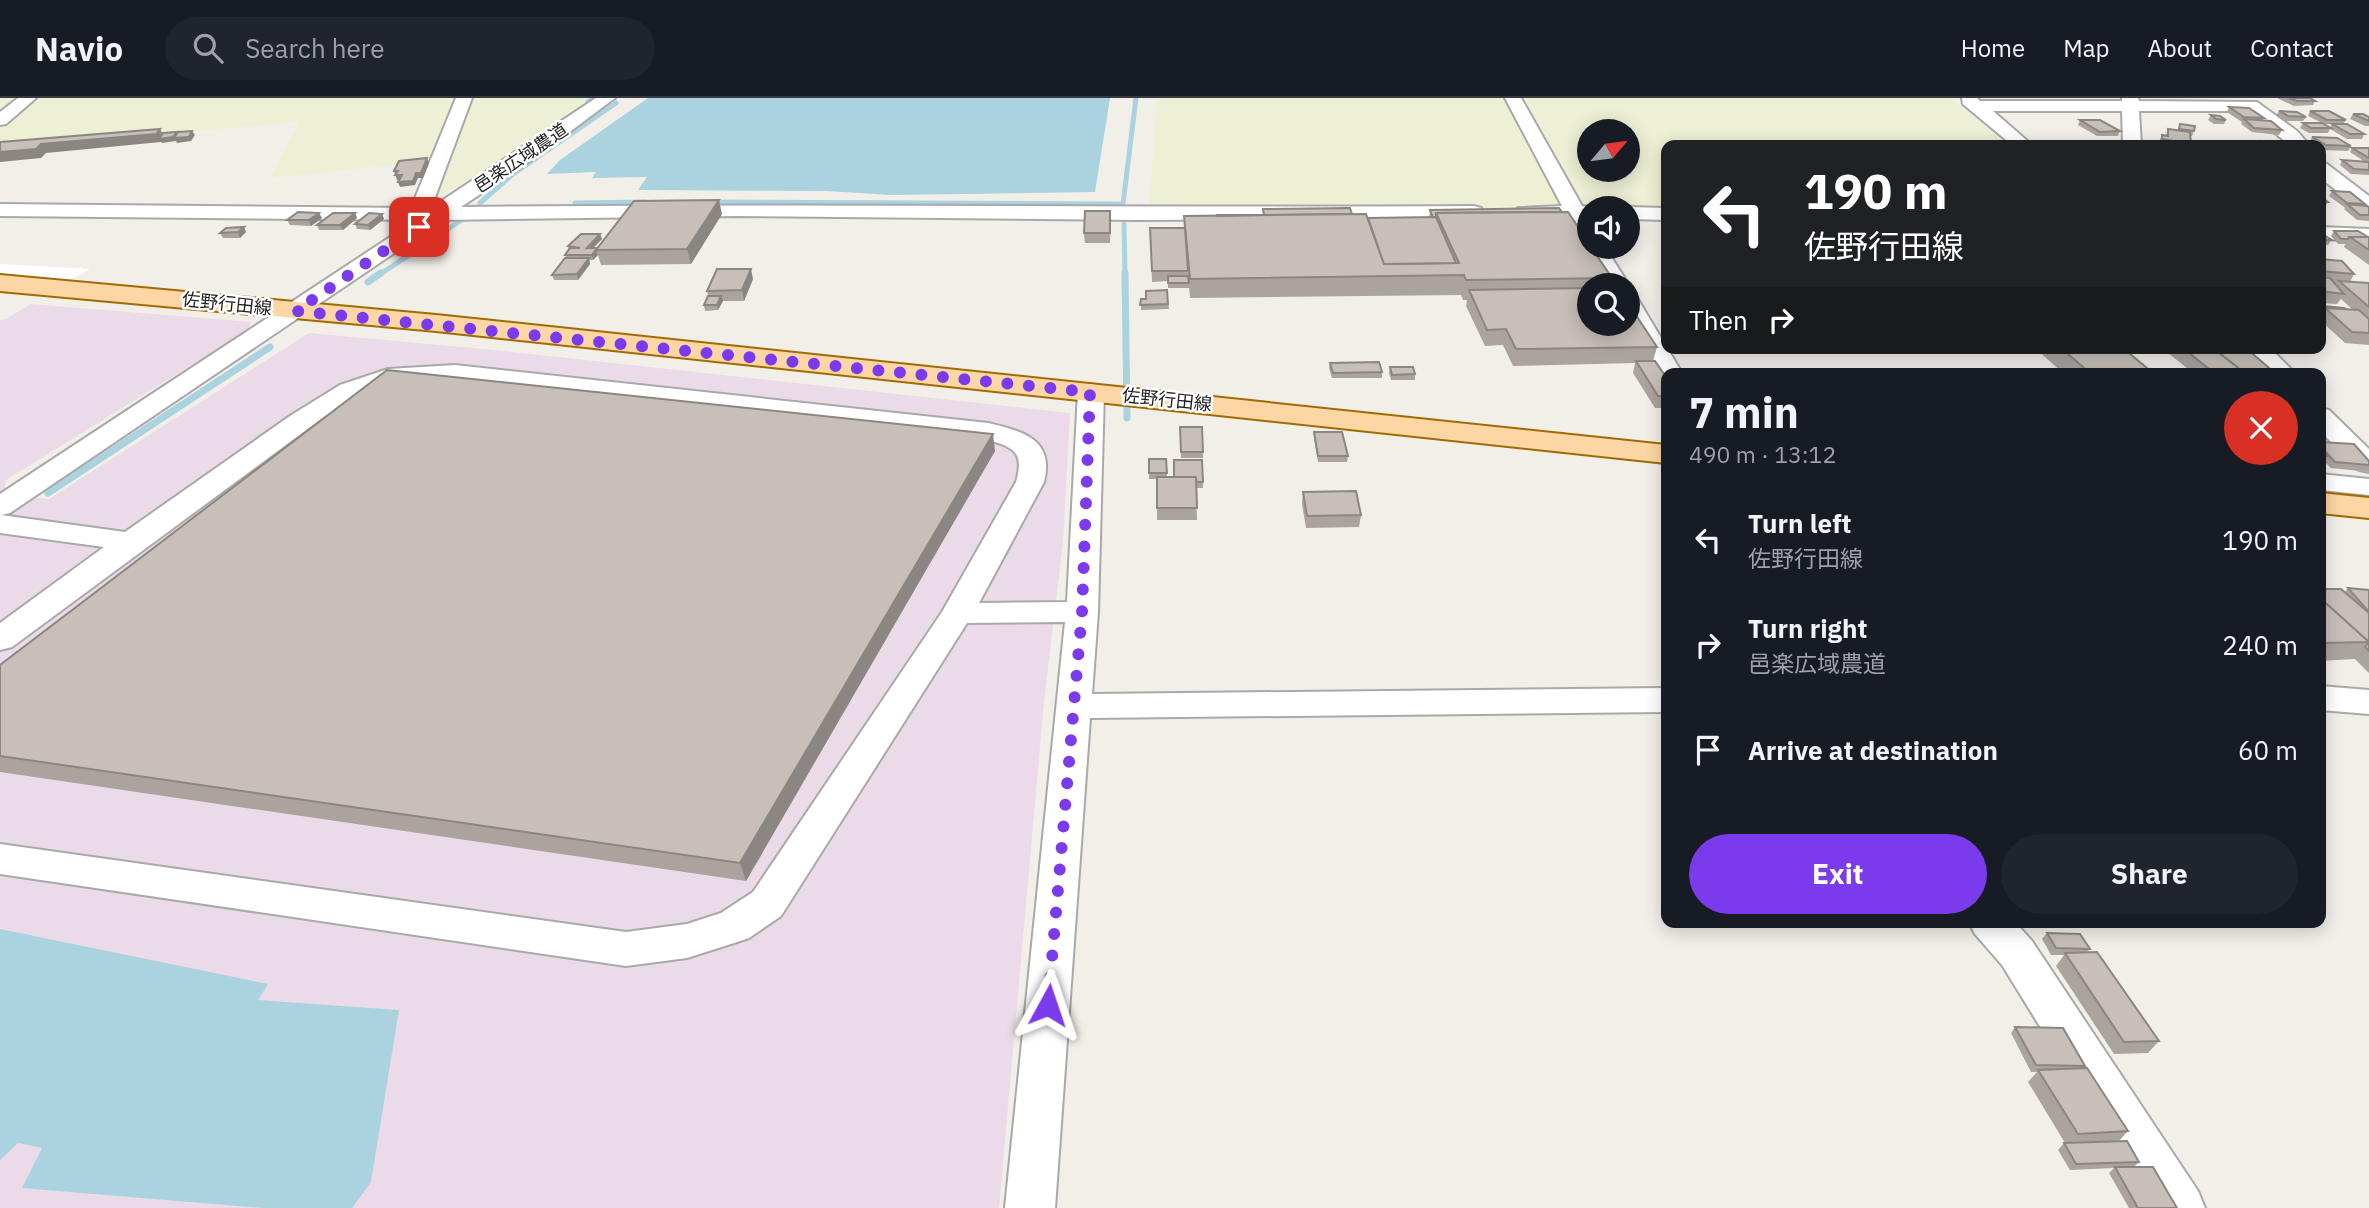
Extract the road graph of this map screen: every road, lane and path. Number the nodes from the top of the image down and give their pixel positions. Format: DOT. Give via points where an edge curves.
graph roads {
  1 [pos="28,98"];
  2 [pos="464,98"];
  3 [pos="607,98"];
  4 [pos="1513,98"];
  5 [pos="1972,102"];
  6 [pos="2131,102"];
  7 [pos="2245,102"];
  8 [pos="0,120"];
  9 [pos="2018,140"];
  10 [pos="2132,140"];
  11 [pos="2296,140"];
  12 [pos="2326,178"];
  13 [pos="2326,179"];
  14 [pos="2369,180"];
  15 [pos="1577,205"];
  16 [pos="2369,206"];
  17 [pos="0,209"];
  18 [pos="1577,212"];
  19 [pos="1640,213"];
  20 [pos="430,214"];
  21 [pos="1661,214"];
  22 [pos="2326,233"];
  23 [pos="2369,235"];
  24 [pos="0,270"];
  25 [pos="67,281"];
  26 [pos="0,283"];
  27 [pos="306,304"];
  28 [pos="1640,322"];
  29 [pos="2262,354"];
  30 [pos="1667,368"];
  31 [pos="2278,368"];
  32 [pos="1090,392"];
  33 [pos="2326,414"];
  34 [pos="2326,416"];
  35 [pos="1661,431"];
  36 [pos="2369,449"];
  37 [pos="1661,453"];
  38 [pos="2369,464"];
  39 [pos="2326,483"];
  40 [pos="2369,487"];
  41 [pos="2326,504"];
  42 [pos="0,507"];
  43 [pos="2369,508"];
  44 [pos="2326,522"];
  45 [pos="0,524"];
  46 [pos="2369,526"];
  47 [pos="130,542"];
  48 [pos="1082,612"];
  49 [pos="957,613"];
  50 [pos="0,639"];
  51 [pos="2326,698"];
  52 [pos="1661,700"];
  53 [pos="2369,702"];
  54 [pos="1075,706"];
  55 [pos="0,859"];
  56 [pos="1995,928"];
  57 [pos="1030,1208"];
  58 [pos="2180,1208"];
  1 -- 8 [label="street"];
  2 -- 20 [label="street"];
  3 -- 20 [label="street, 邑楽広域農道"];
  4 -- 15 [label="street"];
  5 -- 6 [label="street"];
  5 -- 9 [label="street"];
  6 -- 7 [label="street"];
  6 -- 10 [label="street"];
  7 -- 11 [label="street"];
  12 -- 14 [label="street"];
  13 -- 16 [label="street"];
  17 -- 20 [label="street"];
  18 -- 20 [label="street"];
  19 -- 21 [label="street"];
  20 -- 27 [label="street, 邑楽広域農道"];
  22 -- 23 [label="street"];
  24 -- 25 [label="main road, 佐野行田線"];
  25 -- 26 [label="main road, 佐野行田線"];
  25 -- 27 [label="main road, 佐野行田線"];
  27 -- 32 [label="main road, 佐野行田線"];
  27 -- 35 [label="main road, 佐野行田線" via="585,320"];
  27 -- 42 [label="street, 邑楽広域農道"];
  28 -- 30 [label="street"];
  29 -- 31 [label="street"];
  32 -- 37 [label="main road, 佐野行田線"];
  32 -- 48 [label="street"];
  33 -- 36 [label="street"];
  34 -- 38 [label="street"];
  39 -- 40 [label="street"];
  41 -- 43 [label="main road"];
  44 -- 46 [label="main road"];
  45 -- 47 [label="street"];
  47 -- 49 [label="street" via="311,415 364,384 414,372 454,372 988,431 1021,442 1032,454 1035,468"];
  47 -- 50 [label="street"];
  48 -- 49 [label="street"];
  48 -- 54 [label="street"];
  49 -- 55 [label="street" via="767,904 734,926 687,942 626,949"];
  51 -- 53 [label="street"];
  52 -- 54 [label="street"];
  54 -- 57 [label="street"];
  56 -- 58 [label="street" via="2017,953"];
}
